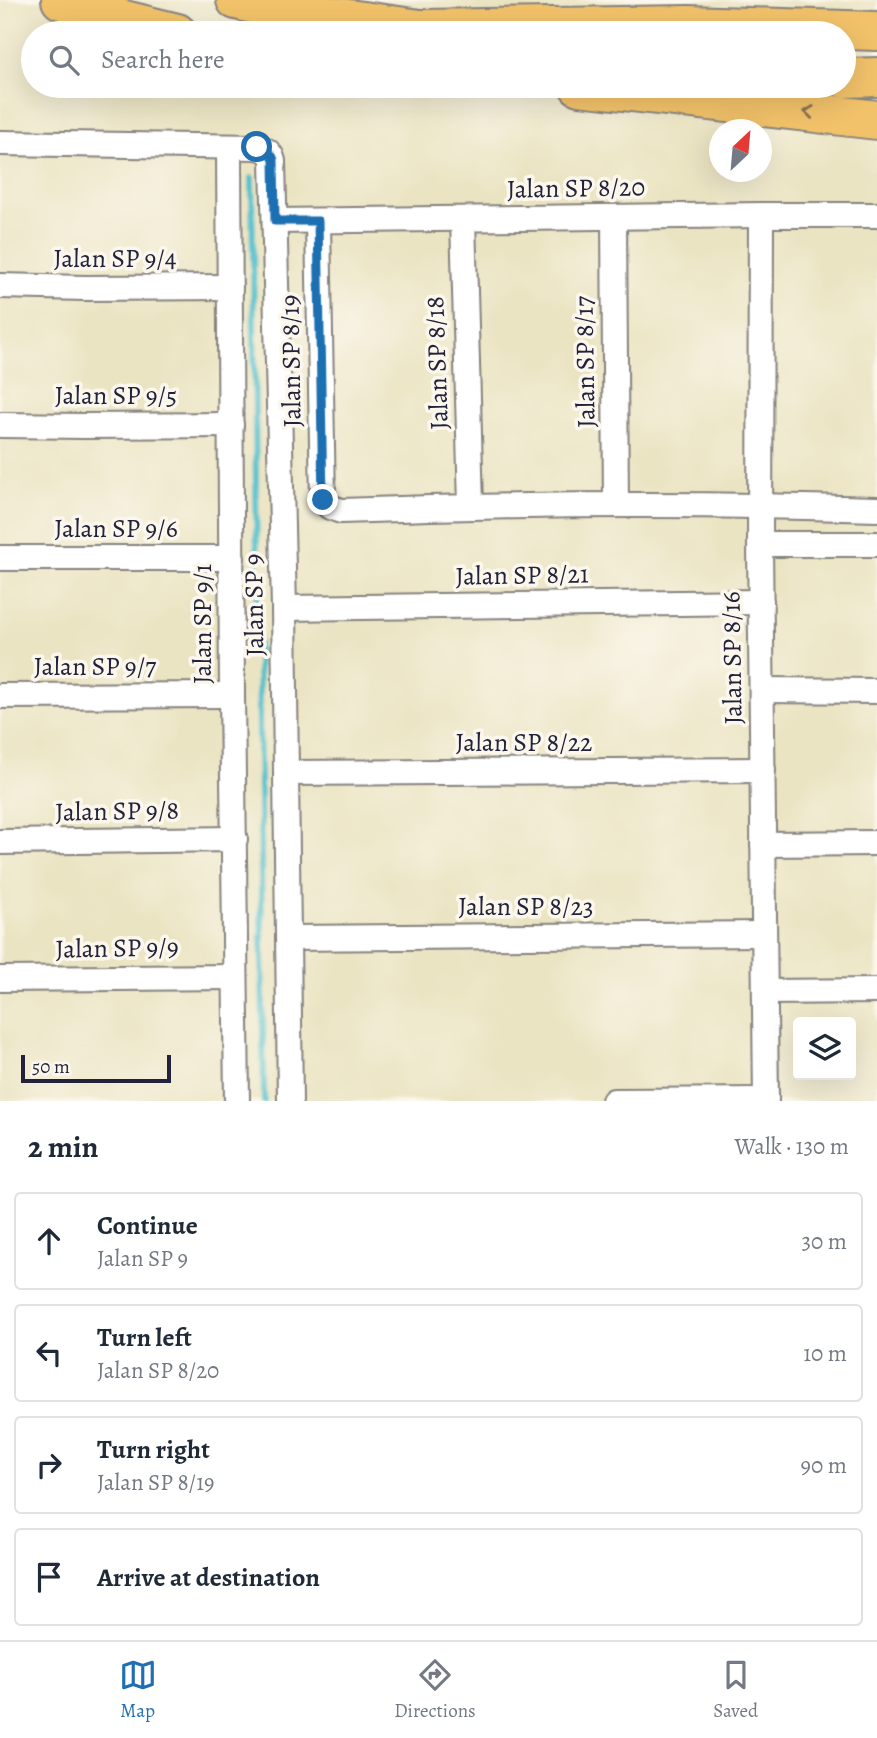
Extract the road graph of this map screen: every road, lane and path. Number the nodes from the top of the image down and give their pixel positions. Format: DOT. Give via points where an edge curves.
graph roads {
  1 [pos="61,0"];
  2 [pos="236,0"];
  3 [pos="128,21"];
  4 [pos="363,21"];
  5 [pos="856,30"];
  6 [pos="877,31"];
  7 [pos="877,77"];
  8 [pos="856,78"];
  9 [pos="684,98"];
  10 [pos="877,120"];
  11 [pos="0,143"];
  12 [pos="229,147"];
  13 [pos="761,215"];
  14 [pos="877,215"];
  15 [pos="614,217"];
  16 [pos="463,219"];
  17 [pos="275,221"];
  18 [pos="318,221"];
  19 [pos="0,286"];
  20 [pos="230,287"];
  21 [pos="0,425"];
  22 [pos="231,425"];
  23 [pos="616,505"];
  24 [pos="761,505"];
  25 [pos="471,506"];
  26 [pos="877,509"];
  27 [pos="760,544"];
  28 [pos="877,544"];
  29 [pos="0,558"];
  30 [pos="232,558"];
  31 [pos="761,601"];
  32 [pos="284,608"];
  33 [pos="762,691"];
  34 [pos="877,691"];
  35 [pos="232,695"];
  36 [pos="0,696"];
  37 [pos="763,770"];
  38 [pos="286,772"];
  39 [pos="234,839"];
  40 [pos="0,842"];
  41 [pos="877,843"];
  42 [pos="764,844"];
  43 [pos="764,934"];
  44 [pos="289,938"];
  45 [pos="235,977"];
  46 [pos="0,979"];
  47 [pos="877,991"];
  48 [pos="765,992"];
  49 [pos="766,1100"];
  50 [pos="237,1101"];
  51 [pos="290,1101"];
  52 [pos="614,1101"];
  1 -- 3 [label="highway"];
  2 -- 4 [label="highway"];
  5 -- 6 [label="highway"];
  7 -- 8 [label="highway"];
  10 -- 9 [label="highway, one-way"];
  11 -- 12 [label="street"];
  12 -- 17 [label="street, Jalan SP 9" via="264,148 272,154"];
  12 -- 20 [label="street, Jalan SP 9/1"];
  13 -- 14 [label="street, Jalan SP 8/20"];
  13 -- 15 [label="street, Jalan SP 8/20"];
  13 -- 24 [label="street, Jalan SP 8/16"];
  15 -- 16 [label="street, Jalan SP 8/20"];
  15 -- 23 [label="street, Jalan SP 8/17"];
  16 -- 18 [label="street, Jalan SP 8/20"];
  16 -- 25 [label="street, Jalan SP 8/18"];
  17 -- 18 [label="street, Jalan SP 8/20"];
  17 -- 32 [label="street, Jalan SP 9"];
  18 -- 25 [label="street, Jalan SP 8/19" via="323,500 341,511"];
  19 -- 20 [label="street, Jalan SP 9/4"];
  20 -- 22 [label="street, Jalan SP 9/1"];
  21 -- 22 [label="street, Jalan SP 9/5"];
  22 -- 30 [label="street, Jalan SP 9/1"];
  23 -- 24 [label="street"];
  23 -- 25 [label="street"];
  24 -- 26 [label="street"];
  24 -- 27 [label="street, Jalan SP 8/16"];
  27 -- 28 [label="street"];
  27 -- 31 [label="street, Jalan SP 8/16"];
  29 -- 30 [label="street, Jalan SP 9/6"];
  30 -- 35 [label="street, Jalan SP 9/1"];
  31 -- 32 [label="street, Jalan SP 8/21"];
  31 -- 33 [label="street, Jalan SP 8/16"];
  32 -- 38 [label="street, Jalan SP 9"];
  33 -- 34 [label="street"];
  33 -- 37 [label="street, Jalan SP 8/16"];
  35 -- 36 [label="street, Jalan SP 9/7"];
  35 -- 39 [label="street, Jalan SP 9/1"];
  37 -- 38 [label="street, Jalan SP 8/22"];
  37 -- 42 [label="street, Jalan SP 8/16"];
  38 -- 44 [label="street, Jalan SP 9"];
  39 -- 40 [label="street, Jalan SP 9/8"];
  39 -- 45 [label="street, Jalan SP 9/1"];
  41 -- 42 [label="street"];
  42 -- 43 [label="street, Jalan SP 8/16"];
  43 -- 44 [label="street, Jalan SP 8/23"];
  43 -- 48 [label="street, Jalan SP 8/16"];
  44 -- 51 [label="street, Jalan SP 9"];
  45 -- 46 [label="street, Jalan SP 9/9"];
  45 -- 50 [label="street, Jalan SP 9/1"];
  47 -- 48 [label="street"];
  48 -- 49 [label="street, Jalan SP 8/16"];
  49 -- 52 [label="street"];
}
